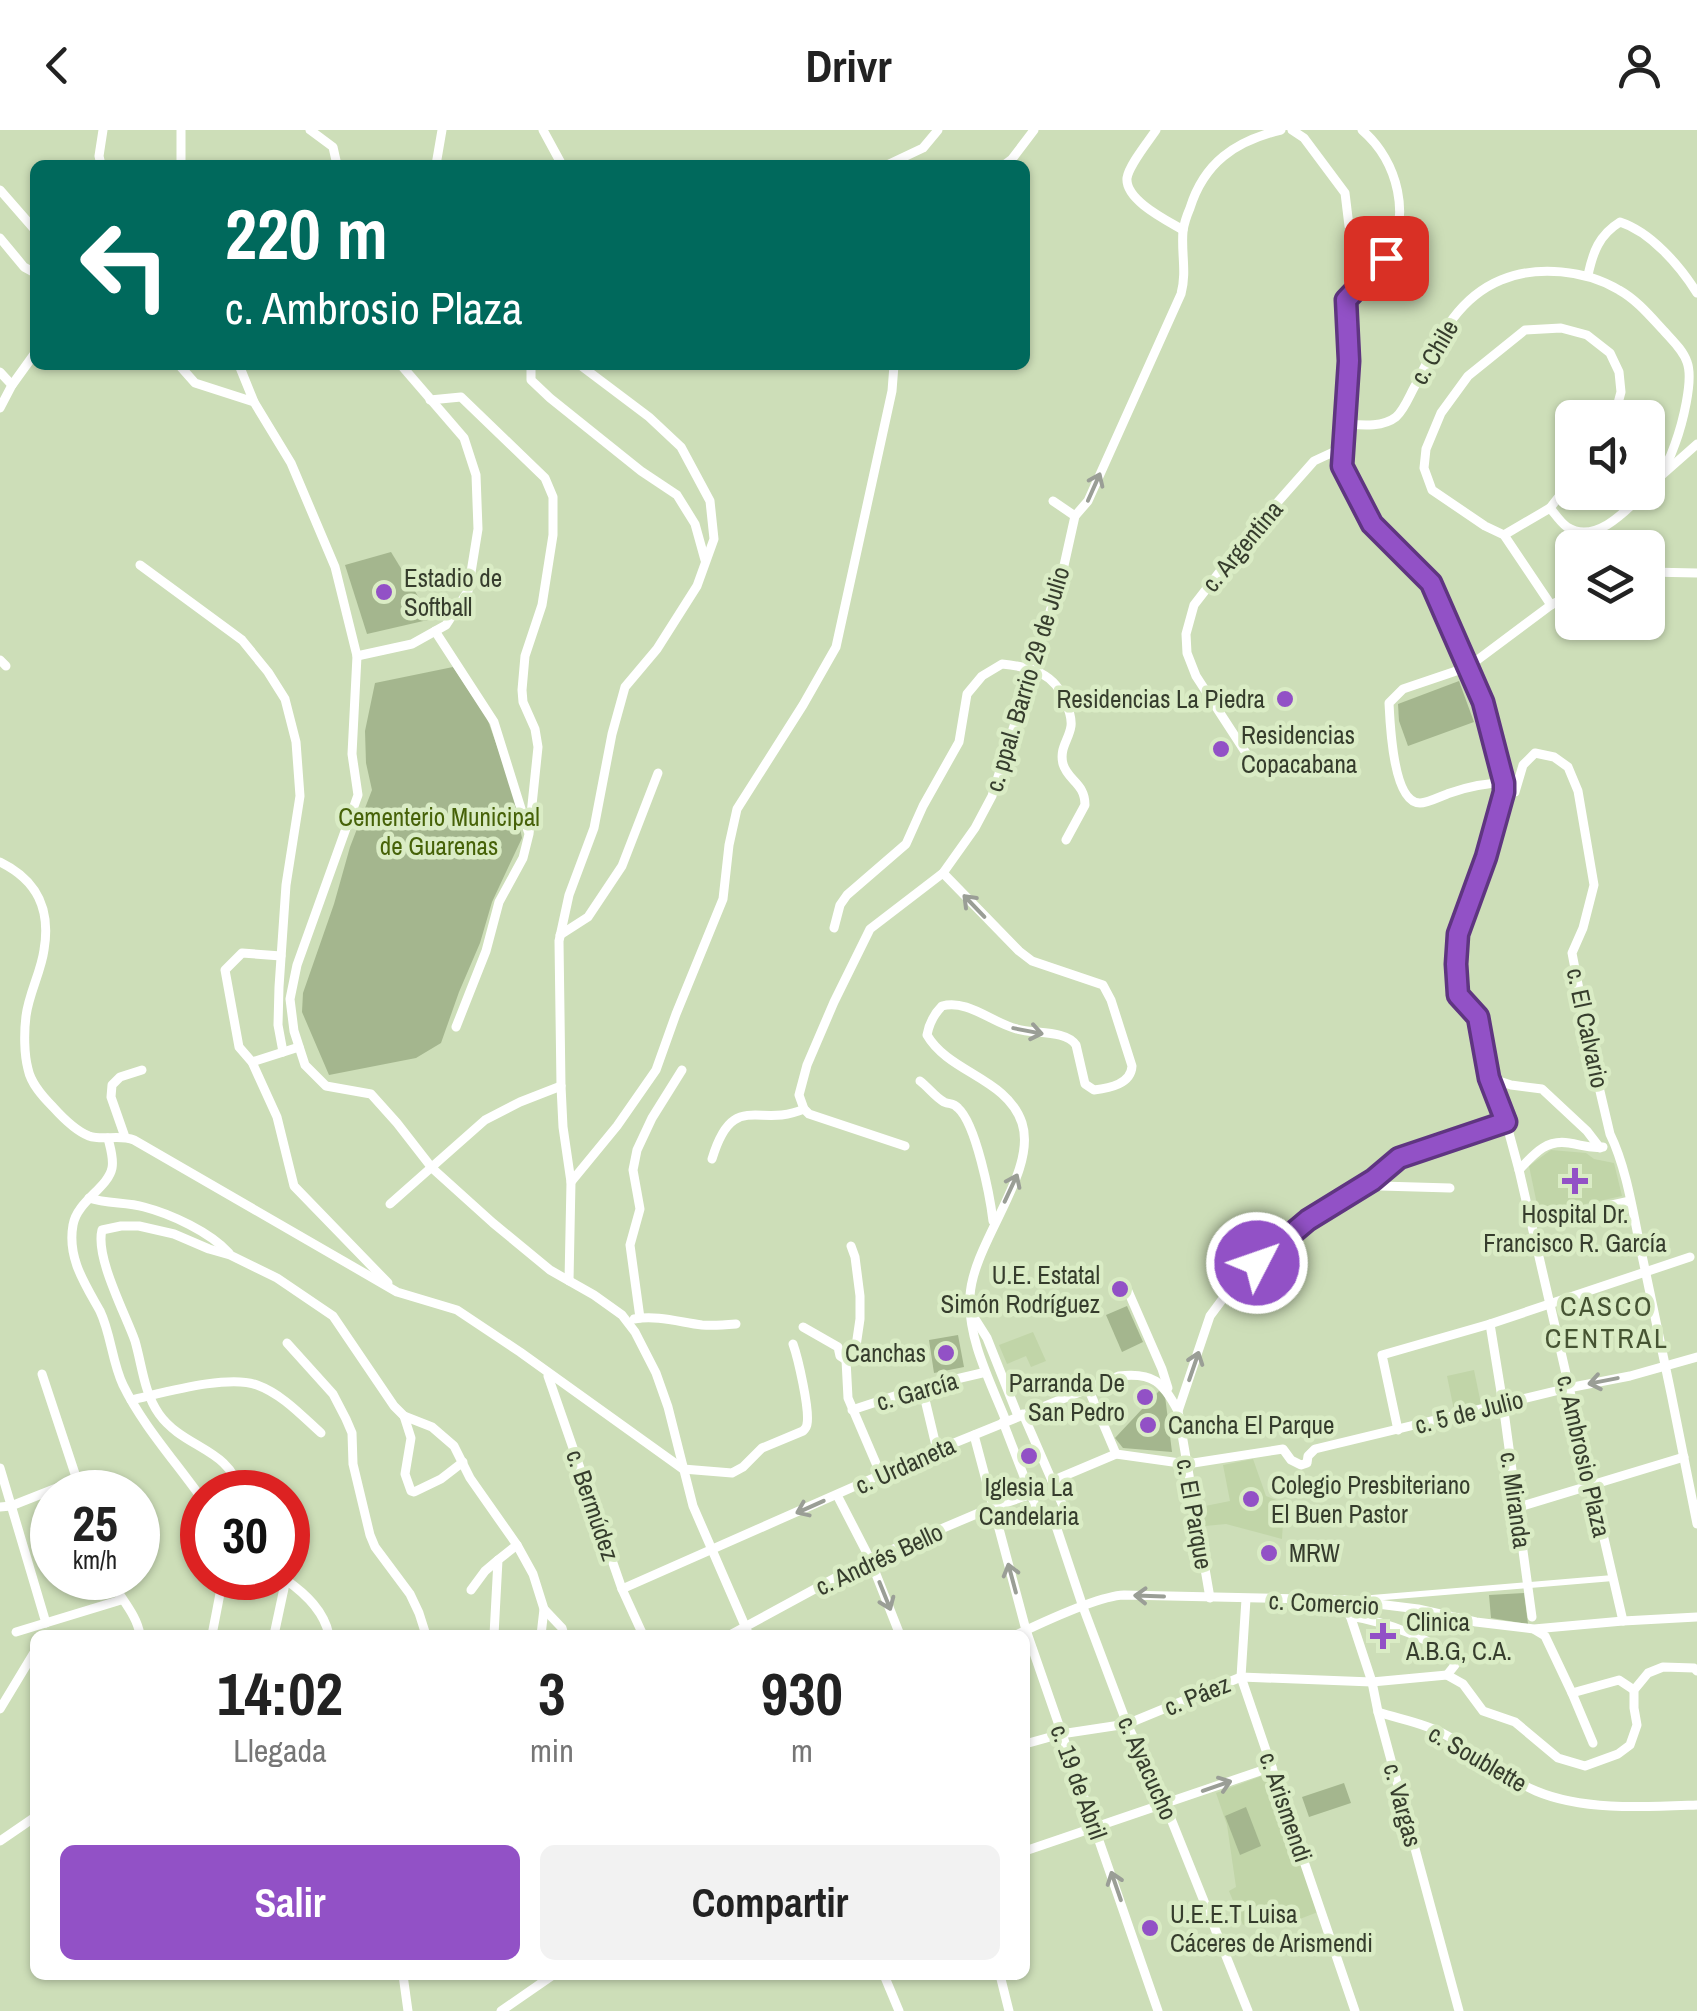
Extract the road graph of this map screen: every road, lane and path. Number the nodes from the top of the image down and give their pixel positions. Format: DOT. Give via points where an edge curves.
graph roads {
  1 [pos="104,130"];
  2 [pos="181,130"];
  3 [pos="310,130"];
  4 [pos="442,130"];
  5 [pos="543,130"];
  6 [pos="938,130"];
  7 [pos="1034,130"];
  8 [pos="1156,130"];
  9 [pos="1280,130"];
  10 [pos="1292,130"];
  11 [pos="1362,130"];
  12 [pos="99,160"];
  13 [pos="180,160"];
  14 [pos="335,160"];
  15 [pos="437,160"];
  16 [pos="559,160"];
  17 [pos="897,160"];
  18 [pos="1011,160"];
  19 [pos="0,190"];
  20 [pos="30,224"];
  21 [pos="1183,230"];
  22 [pos="0,238"];
  23 [pos="30,271"];
  24 [pos="1588,275"];
  25 [pos="1697,293"];
  26 [pos="1346,300"];
  27 [pos="30,357"];
  28 [pos="183,370"];
  29 [pos="241,370"];
  30 [pos="405,370"];
  31 [pos="531,370"];
  32 [pos="587,370"];
  33 [pos="894,370"];
  34 [pos="4,380"];
  35 [pos="430,400"];
  36 [pos="1619,400"];
  37 [pos="254,402"];
  38 [pos="0,408"];
  39 [pos="1344,424"];
  40 [pos="1697,444"];
  41 [pos="1342,448"];
  42 [pos="1665,464"];
  43 [pos="1665,472"];
  44 [pos="1053,501"];
  45 [pos="1555,502"];
  46 [pos="1550,508"];
  47 [pos="1624,510"];
  48 [pos="1075,516"];
  49 [pos="1504,535"];
  50 [pos="706,563"];
  51 [pos="140,565"];
  52 [pos="1665,572"];
  53 [pos="1697,573"];
  54 [pos="1555,603"];
  55 [pos="1551,605"];
  56 [pos="434,631"];
  57 [pos="358,656"];
  58 [pos="1468,667"];
  59 [pos="1030,669"];
  60 [pos="1257,770"];
  61 [pos="658,773"];
  62 [pos="1504,787"];
  63 [pos="529,834"];
  64 [pos="1066,840"];
  65 [pos="0,862"];
  66 [pos="942,873"];
  67 [pos="834,928"];
  68 [pos="560,935"];
  69 [pos="281,956"];
  70 [pos="456,1026"];
  71 [pos="299,1047"];
  72 [pos="284,1052"];
  73 [pos="252,1062"];
  74 [pos="142,1070"];
  75 [pos="682,1070"];
  76 [pos="1489,1078"];
  77 [pos="920,1081"];
  78 [pos="561,1086"];
  79 [pos="804,1109"];
  80 [pos="1506,1122"];
  81 [pos="125,1137"];
  82 [pos="108,1138"];
  83 [pos="905,1146"];
  84 [pos="1616,1146"];
  85 [pos="1600,1148"];
  86 [pos="712,1159"];
  87 [pos="432,1168"];
  88 [pos="1519,1170"];
  89 [pos="1373,1180"];
  90 [pos="571,1182"];
  91 [pos="1450,1188"];
  92 [pos="89,1198"];
  93 [pos="1630,1200"];
  94 [pos="390,1204"];
  95 [pos="1531,1223"];
  96 [pos="994,1224"];
  97 [pos="852,1246"];
  98 [pos="230,1255"];
  99 [pos="1690,1257"];
  100 [pos="1646,1273"];
  101 [pos="569,1281"];
  102 [pos="1128,1291"];
  103 [pos="397,1292"];
  104 [pos="1549,1305"];
  105 [pos="970,1312"];
  106 [pos="640,1318"];
  107 [pos="626,1321"];
  108 [pos="736,1324"];
  109 [pos="1490,1324"];
  110 [pos="803,1327"];
  111 [pos="287,1343"];
  112 [pos="793,1344"];
  113 [pos="855,1346"];
  114 [pos="838,1347"];
  115 [pos="1697,1357"];
  116 [pos="846,1360"];
  117 [pos="1667,1365"];
  118 [pos="982,1372"];
  119 [pos="42,1374"];
  120 [pos="548,1374"];
  121 [pos="922,1387"];
  122 [pos="1088,1388"];
  123 [pos="1568,1388"];
  124 [pos="149,1396"];
  125 [pos="1170,1396"];
  126 [pos="131,1400"];
  127 [pos="1503,1404"];
  128 [pos="852,1410"];
  129 [pos="1178,1410"];
  130 [pos="1020,1415"];
  131 [pos="404,1416"];
  132 [pos="1004,1422"];
  133 [pos="426,1424"];
  134 [pos="1398,1430"];
  135 [pos="321,1433"];
  136 [pos="974,1435"];
  137 [pos="411,1438"];
  138 [pos="937,1450"];
  139 [pos="1116,1454"];
  140 [pos="1684,1457"];
  141 [pos="463,1462"];
  142 [pos="1187,1464"];
  143 [pos="0,1468"];
  144 [pos="682,1469"];
  145 [pos="74,1470"];
  146 [pos="181,1470"];
  147 [pos="231,1470"];
  148 [pos="880,1475"];
  149 [pos="1052,1481"];
  150 [pos="1590,1484"];
  151 [pos="1032,1494"];
  152 [pos="837,1495"];
  153 [pos="30,1497"];
  154 [pos="6,1506"];
  155 [pos="993,1508"];
  156 [pos="1516,1508"];
  157 [pos="1054,1524"];
  158 [pos="1697,1524"];
  159 [pos="517,1545"];
  160 [pos="711,1551"];
  161 [pos="870,1559"];
  162 [pos="498,1560"];
  163 [pos="1613,1578"];
  164 [pos="1528,1586"];
  165 [pos="622,1589"];
  166 [pos="471,1590"];
  167 [pos="1210,1598"];
  168 [pos="310,1599"];
  169 [pos="1246,1599"];
  170 [pos="121,1600"];
  171 [pos="219,1600"];
  172 [pos="282,1600"];
  173 [pos="1345,1600"];
  174 [pos="1083,1607"];
  175 [pos="544,1610"];
  176 [pos="1350,1616"];
  177 [pos="1532,1616"];
  178 [pos="1697,1617"];
  179 [pos="1623,1620"];
  180 [pos="46,1623"];
  181 [pos="138,1630"];
  182 [pos="213,1630"];
  183 [pos="275,1630"];
  184 [pos="328,1630"];
  185 [pos="424,1630"];
  186 [pos="494,1630"];
  187 [pos="542,1630"];
  188 [pos="563,1630"];
  189 [pos="641,1630"];
  190 [pos="747,1630"];
  191 [pos="749,1630"];
  192 [pos="898,1630"];
  193 [pos="1026,1630"];
  194 [pos="1534,1630"];
  195 [pos="30,1638"];
  196 [pos="1030,1642"];
  197 [pos="30,1660"];
  198 [pos="1697,1671"];
  199 [pos="1447,1675"];
  200 [pos="1242,1677"];
  201 [pos="1372,1682"];
  202 [pos="1634,1690"];
  203 [pos="1572,1693"];
  204 [pos="0,1709"];
  205 [pos="1378,1712"];
  206 [pos="1128,1724"];
  207 [pos="1061,1734"];
  208 [pos="1593,1742"];
  209 [pos="1030,1743"];
  210 [pos="1272,1767"];
  211 [pos="1165,1804"];
  212 [pos="1697,1804"];
  213 [pos="30,1820"];
  214 [pos="1095,1826"];
  215 [pos="0,1841"];
  216 [pos="1030,1848"];
  217 [pos="404,1980"];
  218 [pos="546,1980"];
  219 [pos="554,1980"];
  220 [pos="886,1980"];
  221 [pos="1001,1980"];
  222 [pos="408,2011"];
  223 [pos="501,2011"];
  224 [pos="511,2011"];
  225 [pos="899,2011"];
  226 [pos="1009,2011"];
  227 [pos="1158,2011"];
  228 [pos="1248,2011"];
  229 [pos="1355,2011"];
  230 [pos="1458,2011"];
  1 -- 12 [label="street"];
  2 -- 13 [label="street"];
  3 -- 14 [label="street" via="333,147"];
  4 -- 15 [label="street"];
  5 -- 16 [label="street"];
  6 -- 17 [label="street"];
  7 -- 18 [label="street"];
  8 -- 21 [label="street" via="1130,171 1129,192"];
  9 -- 21 [label="street, c. ppal. Barrio 29 de Julio" via="1218,159 1204,176"];
  10 -- 26 [label="street" via="1345,193 1358,247"];
  11 -- 26 [label="street" via="1386,156 1400,209 1386,258"];
  19 -- 20 [label="street"];
  48 -- 21 [label="street, c. ppal. Barrio 29 de Julio, one-way" via="1088,501 1181,294"];
  22 -- 23 [label="street"];
  24 -- 25 [label="street" via="1597,244 1620,222 1668,256"];
  24 -- 39 [label="street, c. Chile" via="1540,271 1502,279 1469,298 1447,324 1396,418"];
  24 -- 42 [label="street, c. Chile" via="1642,308 1688,362 1690,382"];
  26 -- 39 [label="street"];
  27 -- 34 [label="street"];
  28 -- 37 [label="street" via="195,383"];
  29 -- 37 [label="street"];
  30 -- 35 [label="street"];
  31 -- 50 [label="street" via="531,380 550,398 677,495 695,524"];
  32 -- 50 [label="street" via="681,448 710,502 714,539"];
  33 -- 90 [label="street" via="836,647 737,809 723,899 656,1070"];
  34 -- 38 [label="street"];
  35 -- 56 [label="street" via="464,438 476,475 478,529 468,591 446,625"];
  35 -- 63 [label="street" via="462,398 546,478 553,496 542,605 522,690 538,746"];
  36 -- 49 [label="street" via="1619,372 1610,352 1586,334 1561,328 1525,330 1468,376 1440,413 1424,468 1432,490"];
  37 -- 57 [label="street" via="335,567"];
  39 -- 41 [label="street"];
  40 -- 43 [label="street, c. Chile"];
  41 -- 58 [label="street" via="1342,466 1372,524 1431,583"];
  41 -- 60 [label="street, c. Argentina" via="1314,462 1245,539 1194,605 1186,634 1196,676"];
  44 -- 48 [label="street"];
  45 -- 46 [label="street"];
  46 -- 47 [label="street, c. Chile" via="1567,527 1586,533"];
  46 -- 49 [label="street"];
  48 -- 59 [label="street, c. ppal. Barrio 29 de Julio"];
  49 -- 55 [label="street"];
  50 -- 68 [label="street" via="667,633 624,687 594,828"];
  51 -- 69 [label="street" via="242,640 286,699 300,796"];
  52 -- 53 [label="street"];
  54 -- 55 [label="street"];
  55 -- 58 [label="street"];
  56 -- 57 [label="street" via="412,644"];
  56 -- 63 [label="street" via="494,722"];
  57 -- 71 [label="street" via="352,754 358,796 297,964 290,999"];
  58 -- 62 [label="street"];
  58 -- 62 [label="street" via="1404,689 1389,703 1402,789 1419,803 1490,783"];
  59 -- 64 [label="street" via="1054,681 1072,722 1063,762 1086,799"];
  59 -- 66 [label="street, c. ppal. Barrio 29 de Julio" via="992,796"];
  59 -- 67 [label="street" via="1002,664 974,684 958,742 906,844 847,896"];
  61 -- 68 [label="street" via="622,866 588,917"];
  62 -- 76 [label="street, c. Ambrosio Plaza" via="1458,934 1456,964 1458,995 1478,1017"];
  62 -- 84 [label="street, c. El Calvario" via="1515,792 1523,765 1535,753 1568,767 1578,791 1594,885 1572,953"];
  63 -- 70 [label="street"];
  65 -- 82 [label="street" via="32,884 45,926 26,1015 30,1076 72,1124 89,1136"];
  66 -- 79 [label="street, c. ppal. Barrio 29 de Julio" via="870,929 807,1065 799,1095"];
  96 -- 66 [label="street, one-way" via="1024,1158 1022,1121 1010,1101 931,1042 928,1028 938,1010 957,1004 1012,1028 1071,1038 1083,1080 1094,1090 1127,1080 1132,1066 1103,985 1032,961"];
  68 -- 78 [label="street"];
  69 -- 72 [label="street" via="278,1026"];
  69 -- 73 [label="street" via="242,953 226,970 239,1047"];
  71 -- 72 [label="street"];
  71 -- 87 [label="street" via="304,1065 326,1086 372,1094"];
  72 -- 73 [label="street"];
  73 -- 103 [label="street" via="277,1117 294,1186"];
  74 -- 81 [label="street" via="112,1085"];
  75 -- 106 [label="street" via="652,1118 632,1170 640,1209 630,1245"];
  76 -- 80 [label="street, c. Ambrosio Plaza"];
  76 -- 85 [label="street" via="1542,1088"];
  77 -- 96 [label="street" via="957,1106 967,1124"];
  78 -- 87 [label="street" via="485,1120"];
  78 -- 90 [label="street"];
  79 -- 83 [label="street"];
  79 -- 86 [label="street" via="736,1118 720,1134"];
  80 -- 88 [label="street, c. Ambrosio Plaza"];
  80 -- 89 [label="street, c. El Parque" via="1399,1158"];
  81 -- 82 [label="street"];
  81 -- 103 [label="street"];
  82 -- 92 [label="street" via="111,1172"];
  84 -- 85 [label="street"];
  84 -- 93 [label="street"];
  85 -- 88 [label="street" via="1551,1143"];
  87 -- 94 [label="street"];
  87 -- 101 [label="street"];
  88 -- 95 [label="street, c. Ambrosio Plaza"];
  89 -- 91 [label="street" via="1381,1186"];
  129 -- 89 [label="street, c. El Parque, one-way" via="1210,1316 1233,1285 1308,1220"];
  90 -- 101 [label="street"];
  92 -- 98 [label="street" via="146,1208 205,1233"];
  92 -- 126 [label="street" via="74,1219 74,1252"];
  93 -- 95 [label="street"];
  93 -- 100 [label="street"];
  95 -- 104 [label="street, c. Ambrosio Plaza"];
  96 -- 105 [label="street" via="973,1279"];
  97 -- 113 [label="street" via="860,1296"];
  98 -- 124 [label="street" via="152,1228 121,1226 100,1234"];
  98 -- 131 [label="street" via="334,1316"];
  99 -- 100 [label="street"];
  100 -- 104 [label="street"];
  100 -- 117 [label="street"];
  101 -- 107 [label="street"];
  102 -- 125 [label="street"];
  103 -- 120 [label="street" via="457,1310"];
  104 -- 109 [label="street"];
  104 -- 123 [label="street, c. Ambrosio Plaza"];
  105 -- 130 [label="street"];
  105 -- 132 [label="street"];
  106 -- 107 [label="street"];
  106 -- 108 [label="street"];
  107 -- 144 [label="street" via="656,1373"];
  109 -- 127 [label="street, c. Miranda"];
  109 -- 134 [label="street" via="1382,1355"];
  110 -- 114 [label="street"];
  111 -- 185 [label="street" via="333,1394 346,1419 370,1534 410,1594"];
  112 -- 144 [label="street" via="807,1417 803,1432 762,1448 732,1473"];
  113 -- 114 [label="street" via="845,1341"];
  113 -- 116 [label="street" via="854,1357"];
  114 -- 116 [label="street"];
  115 -- 117 [label="street, c. 5 de Julio"];
  116 -- 128 [label="street"];
  117 -- 123 [label="street, c. 5 de Julio, one-way"];
  117 -- 140 [label="street"];
  118 -- 121 [label="street, c. García"];
  119 -- 145 [label="street"];
  120 -- 144 [label="street"];
  120 -- 165 [label="street, c. Bermúdez"];
  121 -- 128 [label="street, c. García"];
  121 -- 138 [label="street"];
  122 -- 125 [label="street, c. Urdaneta" via="1134,1374 1160,1382"];
  122 -- 130 [label="street, c. Urdaneta"];
  122 -- 139 [label="street"];
  123 -- 127 [label="street, c. 5 de Julio"];
  123 -- 150 [label="street, c. Ambrosio Plaza"];
  124 -- 126 [label="street"];
  124 -- 135 [label="street" via="248,1383 271,1392"];
  124 -- 147 [label="street" via="172,1429"];
  125 -- 129 [label="street"];
  126 -- 146 [label="street"];
  127 -- 134 [label="street, c. 5 de Julio"];
  127 -- 156 [label="street, c. Miranda"];
  128 -- 148 [label="street"];
  129 -- 142 [label="street, c. El Parque"];
  130 -- 132 [label="street, c. Urdaneta"];
  130 -- 149 [label="street, c. Ayacucho"];
  131 -- 133 [label="street"];
  131 -- 137 [label="street"];
  132 -- 136 [label="street, c. Urdaneta"];
  132 -- 151 [label="street, c. Ayacucho"];
  133 -- 137 [label="street"];
  133 -- 141 [label="street" via="444,1434"];
  134 -- 142 [label="street, c. 5 de Julio" via="1314,1450 1302,1465 1283,1449"];
  136 -- 138 [label="street, c. Urdaneta"];
  136 -- 155 [label="street, c. 19 de Abril"];
  137 -- 141 [label="street" via="405,1474 411,1491 441,1480"];
  138 -- 148 [label="street, c. Urdaneta"];
  139 -- 142 [label="street"];
  139 -- 149 [label="street"];
  140 -- 150 [label="street"];
  140 -- 158 [label="street"];
  141 -- 159 [label="street"];
  142 -- 167 [label="street, c. El Parque"];
  143 -- 154 [label="street"];
  144 -- 160 [label="street"];
  148 -- 152 [label="street, c. Urdaneta"];
  149 -- 157 [label="street, c. Ayacucho" via="1064,1512"];
  150 -- 156 [label="street"];
  150 -- 163 [label="street, c. Ambrosio Plaza"];
  151 -- 155 [label="street, c. Andrés Bello"];
  151 -- 157 [label="street, c. Ayacucho" via="1042,1522"];
  152 -- 160 [label="street, c. Urdaneta, one-way"];
  152 -- 161 [label="street"];
  153 -- 154 [label="street"];
  154 -- 180 [label="street"];
  155 -- 161 [label="street, c. Andrés Bello"];
  193 -- 155 [label="street, c. 19 de Abril, one-way"];
  156 -- 164 [label="street, c. Miranda"];
  157 -- 174 [label="street, c. Ayacucho"];
  159 -- 162 [label="street"];
  159 -- 175 [label="street"];
  160 -- 165 [label="street, c. Urdaneta"];
  160 -- 190 [label="street"];
  161 -- 191 [label="street, c. Andrés Bello"];
  161 -- 192 [label="street, one-way"];
  162 -- 166 [label="street"];
  162 -- 186 [label="street"];
  163 -- 164 [label="street"];
  163 -- 179 [label="street, c. Ambrosio Plaza"];
  164 -- 173 [label="street"];
  164 -- 177 [label="street, c. Miranda"];
  165 -- 189 [label="street, c. Bermúdez"];
  167 -- 169 [label="street, c. Comercio"];
  167 -- 174 [label="street, c. Comercio, one-way" via="1116,1596"];
  168 -- 184 [label="street"];
  169 -- 173 [label="street, c. Comercio"];
  169 -- 200 [label="street, c. Arismendi"];
  170 -- 180 [label="street"];
  170 -- 181 [label="street"];
  171 -- 182 [label="street"];
  172 -- 183 [label="street"];
  173 -- 176 [label="street, c. Vargas"];
  173 -- 194 [label="street, c. Comercio"];
  174 -- 193 [label="street, c. Comercio"];
  174 -- 206 [label="street, c. Ayacucho"];
  175 -- 187 [label="street"];
  175 -- 188 [label="street"];
  176 -- 199 [label="street" via="1439,1648 1455,1665"];
  176 -- 201 [label="street, c. Vargas"];
  178 -- 179 [label="street, c. Comercio"];
  179 -- 194 [label="street, c. Comercio"];
  180 -- 195 [label="street" via="20,1631"];
  194 -- 203 [label="street" via="1545,1636"];
  196 -- 207 [label="street, c. 19 de Abril"];
  197 -- 204 [label="street"];
  198 -- 202 [label="street" via="1663,1667"];
  199 -- 201 [label="street, c. Páez"];
  199 -- 202 [label="street" via="1483,1710 1515,1722 1558,1758 1585,1766 1630,1745 1637,1726"];
  200 -- 201 [label="street, c. Páez"];
  200 -- 206 [label="street, c. Páez"];
  200 -- 210 [label="street, c. Arismendi"];
  201 -- 205 [label="street, c. Vargas"];
  202 -- 203 [label="street" via="1618,1680"];
  203 -- 208 [label="street"];
  205 -- 212 [label="street, c. Soublette" via="1442,1732 1537,1792 1572,1802"];
  205 -- 230 [label="street, c. Vargas"];
  206 -- 207 [label="street, c. Páez"];
  206 -- 211 [label="street, c. Ayacucho"];
  207 -- 209 [label="street, c. Páez"];
  207 -- 214 [label="street, c. 19 de Abril"];
  211 -- 210 [label="street, one-way"];
  210 -- 229 [label="street, c. Arismendi"];
  211 -- 214 [label="street"];
  211 -- 228 [label="street, c. Ayacucho"];
  213 -- 215 [label="street"];
  214 -- 216 [label="street"];
  227 -- 214 [label="street, c. 19 de Abril, one-way"];
  217 -- 222 [label="street"];
  218 -- 223 [label="street"];
  219 -- 224 [label="street"];
  220 -- 225 [label="street"];
  221 -- 226 [label="street"];
}
